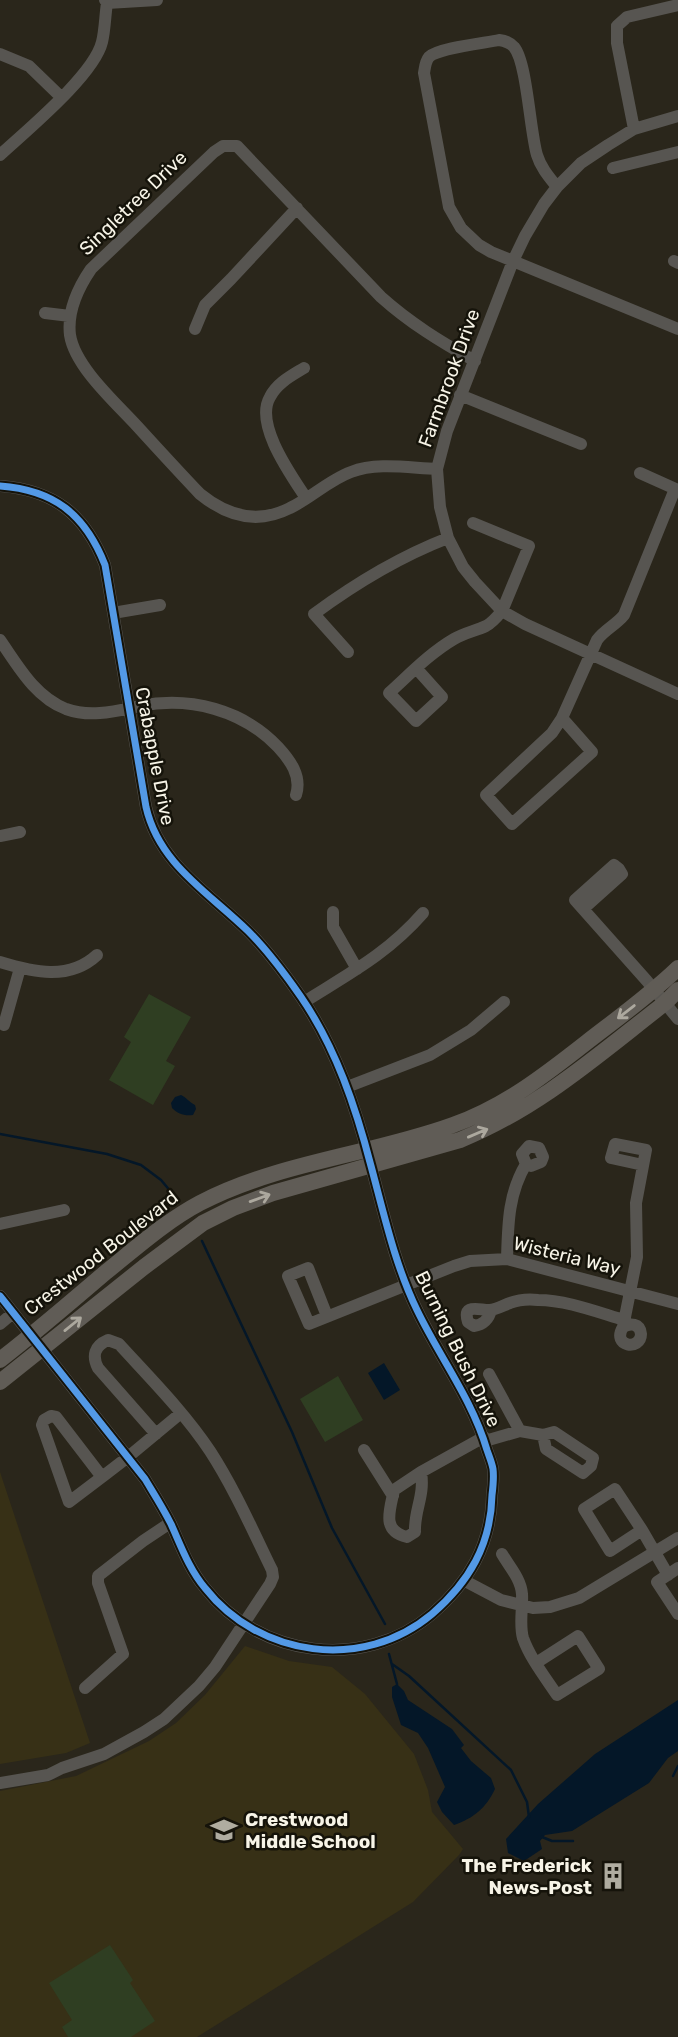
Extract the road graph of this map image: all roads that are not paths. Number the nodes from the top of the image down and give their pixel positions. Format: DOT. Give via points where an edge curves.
graph roads {
  1 [pos="157,0"];
  2 [pos="106,2"];
  3 [pos="678,5"];
  4 [pos="0,54"];
  5 [pos="61,97"];
  6 [pos="678,116"];
  7 [pos="634,129"];
  8 [pos="678,152"];
  9 [pos="0,155"];
  10 [pos="613,168"];
  11 [pos="557,187"];
  12 [pos="297,208"];
  13 [pos="513,261"];
  14 [pos="45,313"];
  15 [pos="70,316"];
  16 [pos="195,329"];
  17 [pos="678,329"];
  18 [pos="475,360"];
  19 [pos="304,368"];
  20 [pos="460,395"];
  21 [pos="581,444"];
  22 [pos="437,469"];
  23 [pos="640,473"];
  24 [pos="0,486"];
  25 [pos="676,490"];
  26 [pos="306,498"];
  27 [pos="473,523"];
  28 [pos="447,538"];
  29 [pos="160,605"];
  30 [pos="502,611"];
  31 [pos="113,613"];
  32 [pos="0,640"];
  33 [pos="348,652"];
  34 [pos="591,654"];
  35 [pos="416,668"];
  36 [pos="678,694"];
  37 [pos="129,709"];
  38 [pos="562,718"];
  39 [pos="296,795"];
  40 [pos="20,832"];
  41 [pos="0,836"];
  42 [pos="583,909"];
  43 [pos="333,912"];
  44 [pos="423,913"];
  45 [pos="97,955"];
  46 [pos="0,962"];
  47 [pos="20,968"];
  48 [pos="678,968"];
  49 [pos="357,969"];
  50 [pos="678,990"];
  51 [pos="660,996"];
  52 [pos="304,1002"];
  53 [pos="504,1002"];
  54 [pos="678,1018"];
  55 [pos="4,1024"];
  56 [pos="347,1087"];
  57 [pos="367,1149"];
  58 [pos="526,1164"];
  59 [pos="643,1165"];
  60 [pos="372,1167"];
  61 [pos="64,1210"];
  62 [pos="0,1224"];
  63 [pos="506,1259"];
  64 [pos="406,1284"];
  65 [pos="631,1291"];
  66 [pos="0,1296"];
  67 [pos="678,1304"];
  68 [pos="491,1310"];
  69 [pos="13,1313"];
  70 [pos="327,1316"];
  71 [pos="0,1324"];
  72 [pos="31,1336"];
  73 [pos="42,1349"];
  74 [pos="0,1360"];
  75 [pos="489,1374"];
  76 [pos="0,1382"];
  77 [pos="181,1413"];
  78 [pos="520,1430"];
  79 [pos="156,1434"];
  80 [pos="543,1435"];
  81 [pos="484,1439"];
  82 [pos="364,1450"];
  83 [pos="128,1457"];
  84 [pos="421,1472"];
  85 [pos="102,1477"];
  86 [pos="393,1496"];
  87 [pos="170,1523"];
  88 [pos="642,1530"];
  89 [pos="678,1538"];
  90 [pos="653,1553"];
  91 [pos="502,1554"];
  92 [pos="673,1572"];
  93 [pos="465,1581"];
  94 [pos="522,1607"];
  95 [pos="678,1614"];
  96 [pos="244,1625"];
  97 [pos="536,1663"];
  98 [pos="85,1688"];
  99 [pos="62,1768"];
  100 [pos="0,1775"];
  101 [pos="0,1783"];
  1 -- 2 [label="street"];
  2 -- 5 [label="street" via="102,43 90,66"];
  3 -- 7 [label="street" via="627,17 617,26"];
  4 -- 5 [label="street" via="29,66"];
  5 -- 9 [label="street"];
  6 -- 7 [label="street, Farmbrook Drive"];
  7 -- 11 [label="street, Farmbrook Drive" via="581,163"];
  8 -- 10 [label="street"];
  11 -- 13 [label="street, Farmbrook Drive"];
  11 -- 13 [label="street" via="536,153 525,83 514,48 499,40 430,55 424,73 449,207 461,228 479,245"];
  12 -- 15 [label="street, Singletree Drive" via="237,146 223,146 91,269 80,284"];
  12 -- 16 [label="street" via="205,305"];
  12 -- 18 [label="street, Singletree Drive" via="402,316"];
  13 -- 17 [label="street"];
  13 -- 18 [label="street, Farmbrook Drive"];
  14 -- 15 [label="street"];
  15 -- 26 [label="street, Singletree Drive" via="71,337 79,357 97,382 215,507 246,517 272,515"];
  18 -- 20 [label="street, Farmbrook Drive"];
  19 -- 26 [label="street" via="274,390 266,410 277,453"];
  20 -- 21 [label="street"];
  20 -- 22 [label="street, Farmbrook Drive"];
  22 -- 26 [label="street, Singletree Drive" via="365,468 349,472"];
  22 -- 28 [label="street, Farmbrook Drive"];
  23 -- 25 [label="street"];
  24 -- 31 [label="street, Crabapple Drive" via="50,497 78,518 97,544 105,565"];
  25 -- 34 [label="street" via="624,615 602,633"];
  27 -- 30 [label="street" via="529,546"];
  28 -- 30 [label="street, Farmbrook Drive" via="463,567"];
  28 -- 33 [label="street" via="374,572 314,614"];
  29 -- 31 [label="street"];
  30 -- 34 [label="street, Farmbrook Drive"];
  30 -- 35 [label="street" via="487,626 456,637"];
  31 -- 37 [label="street, Crabapple Drive"];
  32 -- 37 [label="street" via="29,680 56,705 98,714"];
  34 -- 36 [label="street, Farmbrook Drive"];
  34 -- 38 [label="street"];
  37 -- 39 [label="street" via="192,703 238,717 270,739 292,764 299,786"];
  37 -- 52 [label="street, Crabapple Drive" via="155,836 172,860 272,957"];
  38 -- 38 [label="street" via="552,733 485,795 512,824 592,752"];
  40 -- 41 [label="street"];
  42 -- 51 [label="street"];
  43 -- 49 [label="street" via="333,928"];
  44 -- 49 [label="street" via="403,935"];
  45 -- 47 [label="street" via="71,971"];
  46 -- 47 [label="street"];
  47 -- 55 [label="street"];
  48 -- 51 [label="main road, Crestwood Boulevard"];
  49 -- 52 [label="street"];
  50 -- 51 [label="main road, Crestwood Boulevard"];
  51 -- 54 [label="street"];
  51 -- 57 [label="main road, Crestwood Boulevard, one-way" via="502,1104 452,1126"];
  60 -- 51 [label="main road, Crestwood Boulevard, one-way" via="460,1140 508,1119 549,1093"];
  52 -- 56 [label="street, Crabapple Drive"];
  53 -- 56 [label="street" via="440,1050"];
  56 -- 57 [label="street, Crabapple Drive"];
  57 -- 60 [label="street, Burning Bush Drive"];
  57 -- 72 [label="main road, Crestwood Boulevard" via="271,1175 198,1204 169,1222"];
  58 -- 63 [label="street" via="508,1212"];
  59 -- 65 [label="street"];
  60 -- 64 [label="street, Burning Bush Drive"];
  73 -- 60 [label="main road, Crestwood Boulevard, one-way" via="203,1223 273,1193"];
  61 -- 62 [label="street"];
  63 -- 64 [label="street, Wisteria Way" via="470,1261"];
  63 -- 65 [label="street, Wisteria Way"];
  64 -- 70 [label="street, Wisteria Way"];
  64 -- 81 [label="street, Burning Bush Drive"];
  65 -- 67 [label="street, Wisteria Way"];
  65 -- 68 [label="street" via="624,1323 577,1306 539,1299 514,1301"];
  66 -- 69 [label="street, Burning Bush Drive"];
  69 -- 71 [label="street"];
  69 -- 72 [label="street, Burning Bush Drive"];
  72 -- 73 [label="street, Burning Bush Drive"];
  72 -- 74 [label="main road, Crestwood Boulevard"];
  73 -- 76 [label="main road, Crestwood Boulevard"];
  73 -- 83 [label="street, Burning Bush Drive"];
  75 -- 78 [label="street"];
  77 -- 79 [label="street"];
  77 -- 79 [label="street" via="119,1344 103,1342 94,1355 98,1368"];
  77 -- 96 [label="street" via="233,1488 272,1570 270,1584"];
  78 -- 80 [label="street"];
  78 -- 81 [label="street"];
  79 -- 83 [label="street"];
  81 -- 84 [label="street"];
  81 -- 93 [label="street, Burning Bush Drive" via="493,1470 492,1509 485,1543"];
  82 -- 86 [label="street"];
  83 -- 85 [label="street"];
  83 -- 87 [label="street, Burning Bush Drive"];
  84 -- 86 [label="street" via="394,1490"];
  84 -- 86 [label="street" via="422,1496 412,1535 400,1536 391,1529"];
  85 -- 85 [label="street" via="69,1502 44,1420 56,1417"];
  87 -- 96 [label="street, Burning Bush Drive" via="200,1582"];
  87 -- 98 [label="street" via="99,1576 97,1583 123,1654"];
  88 -- 88 [label="street" via="615,1489 584,1509 610,1550"];
  88 -- 90 [label="street"];
  89 -- 90 [label="street"];
  90 -- 92 [label="street"];
  90 -- 94 [label="street" via="568,1603"];
  91 -- 94 [label="street" via="519,1581"];
  92 -- 95 [label="street" via="657,1582"];
  93 -- 94 [label="street"];
  93 -- 96 [label="street, Burning Bush Drive" via="428,1618 395,1637 354,1649 301,1648"];
  94 -- 97 [label="street" via="523,1637"];
  96 -- 99 [label="street" via="199,1686 164,1719 104,1754"];
  97 -- 97 [label="street" via="557,1695 599,1669 578,1636"];
  99 -- 100 [label="street"];
  99 -- 101 [label="street"];
}
